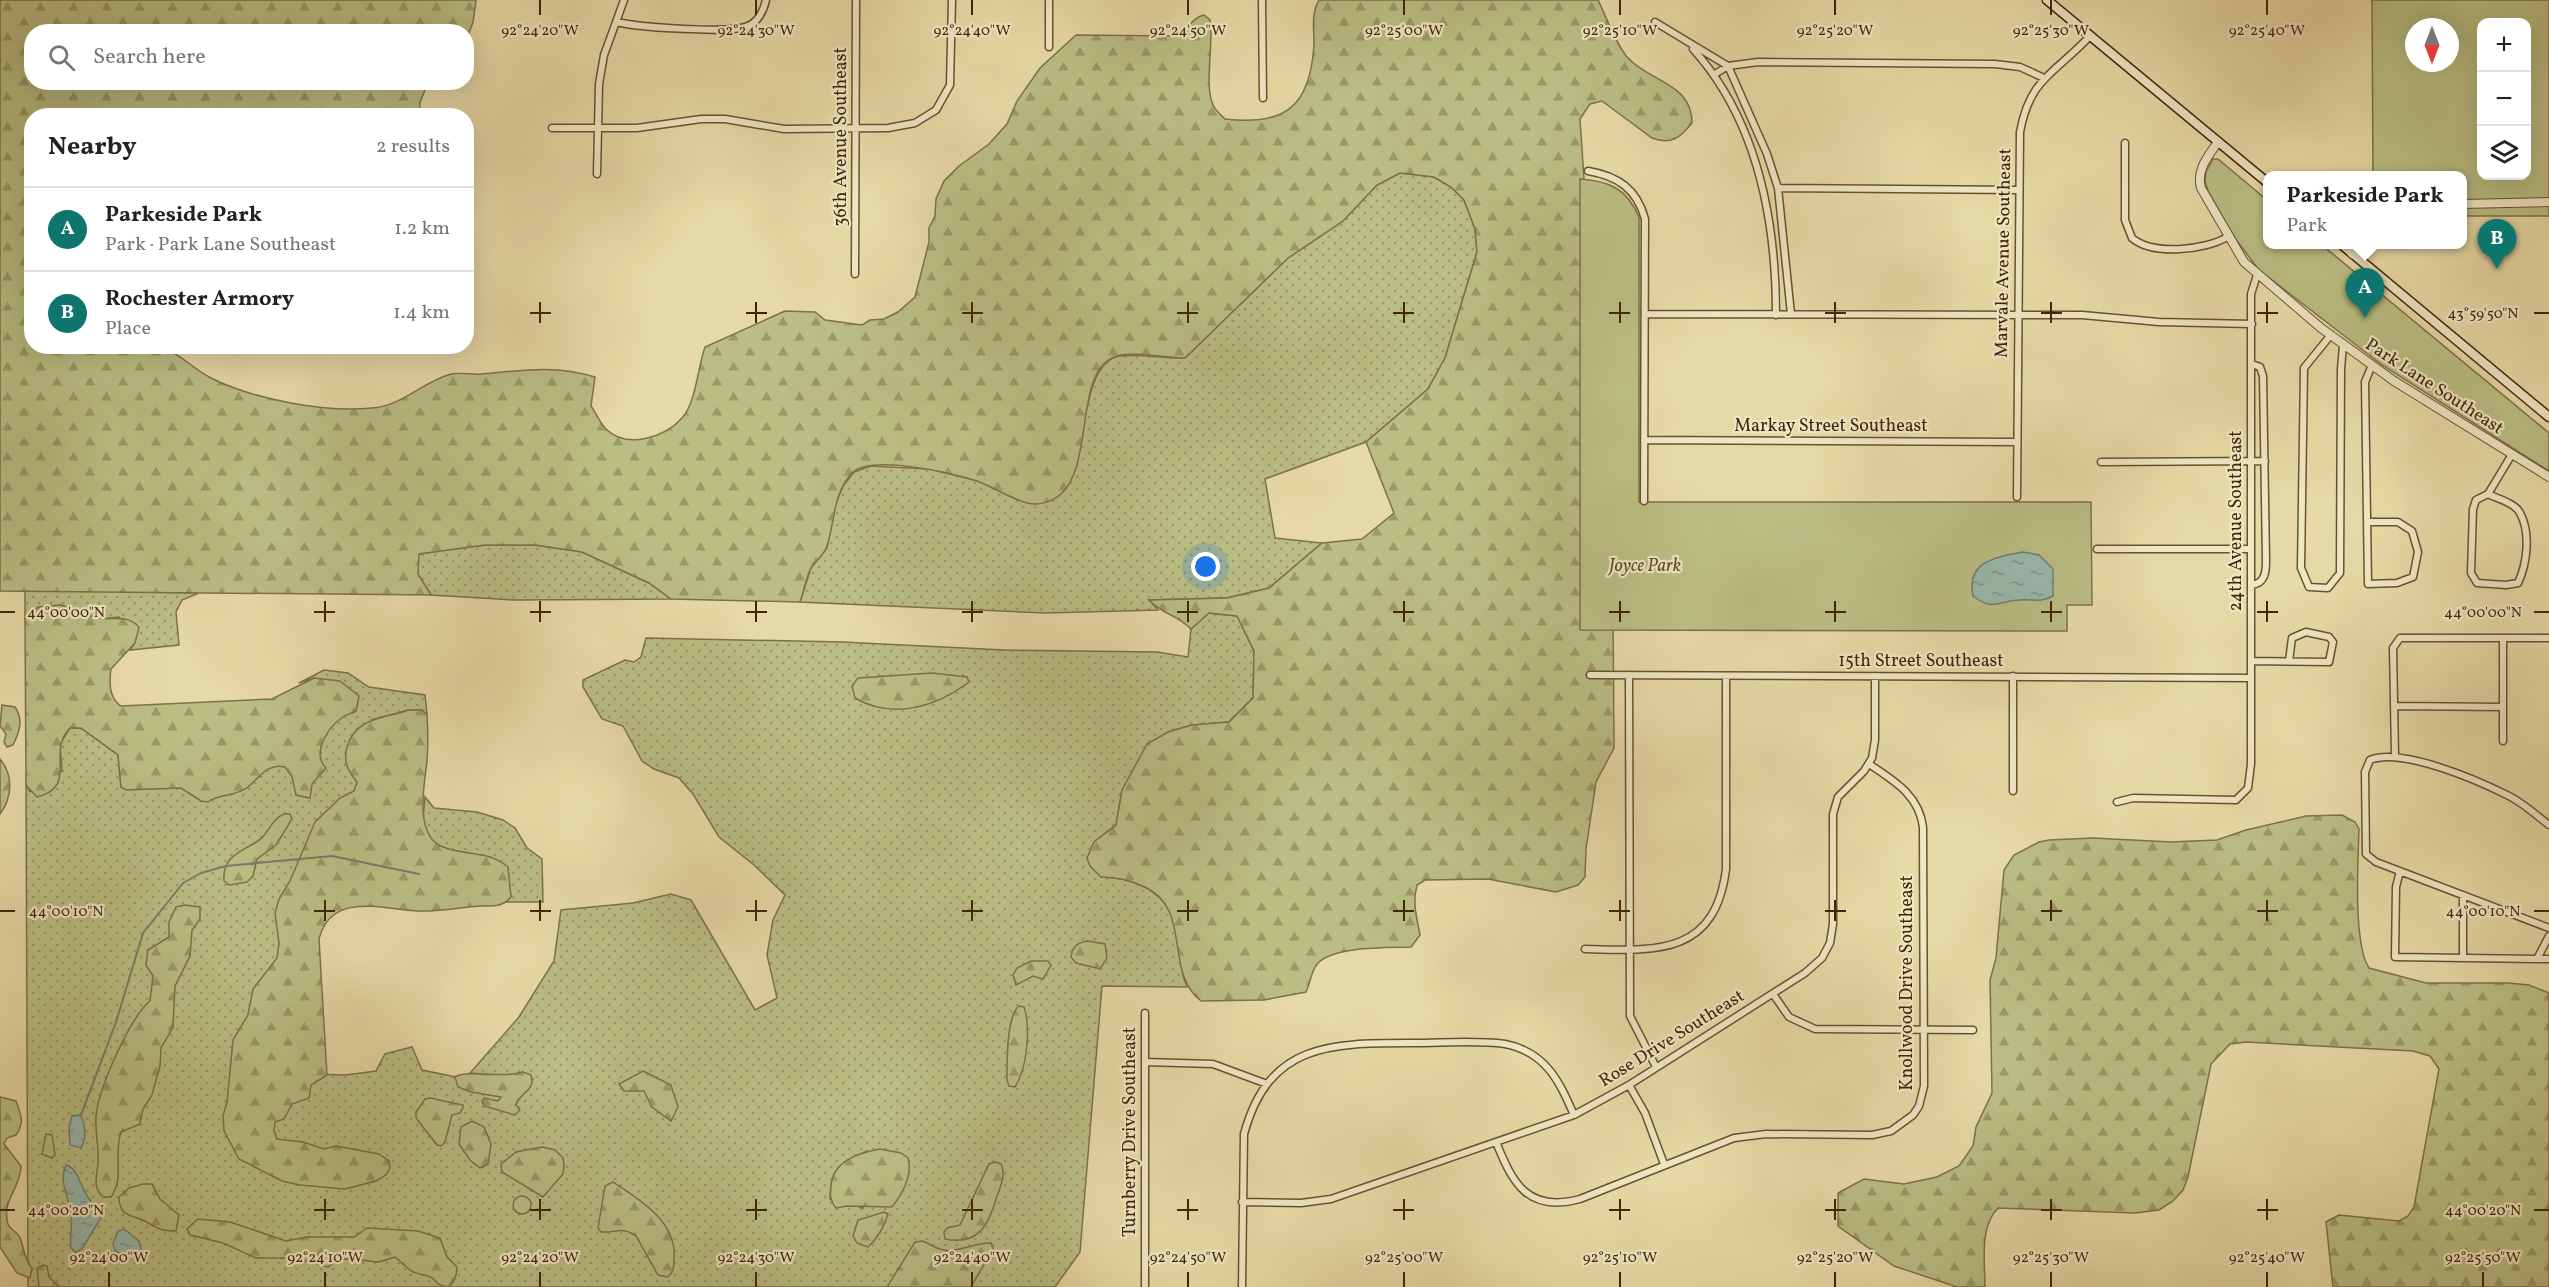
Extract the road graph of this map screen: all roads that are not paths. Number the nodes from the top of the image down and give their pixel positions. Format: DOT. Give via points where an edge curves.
graph roads {
  1 [pos="624,0"];
  2 [pos="766,0"];
  3 [pos="856,0"];
  4 [pos="951,0"];
  5 [pos="1049,0"];
  6 [pos="1262,0"];
  7 [pos="2047,0"];
  8 [pos="616,22"];
  9 [pos="1655,22"];
  10 [pos="2090,36"];
  11 [pos="1689,44"];
  12 [pos="1049,47"];
  13 [pos="1728,66"];
  14 [pos="1715,74"];
  15 [pos="2043,78"];
  16 [pos="1263,98"];
  17 [pos="552,128"];
  18 [pos="598,128"];
  19 [pos="856,128"];
  20 [pos="2218,142"];
  21 [pos="2125,143"];
  22 [pos="1588,171"];
  23 [pos="597,174"];
  24 [pos="2263,179"];
  25 [pos="1778,188"];
  26 [pos="2019,190"];
  27 [pos="2549,202"];
  28 [pos="2467,204"];
  29 [pos="2228,237"];
  30 [pos="2346,249"];
  31 [pos="2356,249"];
  32 [pos="2352,254"];
  33 [pos="855,274"];
  34 [pos="2258,275"];
  35 [pos="1645,314"];
  36 [pos="1791,314"];
  37 [pos="2018,314"];
  38 [pos="1776,315"];
  39 [pos="2252,324"];
  40 [pos="2330,336"];
  41 [pos="2343,345"];
  42 [pos="2252,364"];
  43 [pos="2372,365"];
  44 [pos="2549,417"];
  45 [pos="1644,440"];
  46 [pos="2017,442"];
  47 [pos="2511,456"];
  48 [pos="2265,461"];
  49 [pos="2101,462"];
  50 [pos="2252,462"];
  51 [pos="2549,477"];
  52 [pos="2488,494"];
  53 [pos="2017,497"];
  54 [pos="1644,501"];
  55 [pos="2367,522"];
  56 [pos="2097,549"];
  57 [pos="2251,549"];
  58 [pos="2251,585"];
  59 [pos="2503,638"];
  60 [pos="2549,638"];
  61 [pos="2251,661"];
  62 [pos="2289,661"];
  63 [pos="1590,675"];
  64 [pos="1629,675"];
  65 [pos="1726,676"];
  66 [pos="1875,676"];
  67 [pos="2013,676"];
  68 [pos="2251,678"];
  69 [pos="2394,706"];
  70 [pos="2503,707"];
  71 [pos="2504,741"];
  72 [pos="2395,755"];
  73 [pos="1869,764"];
  74 [pos="2013,791"];
  75 [pos="2117,802"];
  76 [pos="2549,825"];
  77 [pos="2400,872"];
  78 [pos="2463,895"];
  79 [pos="2549,928"];
  80 [pos="2549,936"];
  81 [pos="1585,949"];
  82 [pos="1630,950"];
  83 [pos="2463,958"];
  84 [pos="2536,959"];
  85 [pos="2549,959"];
  86 [pos="1773,994"];
  87 [pos="1146,1013"];
  88 [pos="1924,1030"];
  89 [pos="1973,1030"];
  90 [pos="1145,1062"];
  91 [pos="1656,1067"];
  92 [pos="1267,1084"];
  93 [pos="1629,1085"];
  94 [pos="1574,1115"];
  95 [pos="1496,1142"];
  96 [pos="1664,1164"];
  97 [pos="1242,1202"];
  98 [pos="1145,1287"];
  99 [pos="1242,1287"];
  1 -- 8 [label="street"];
  2 -- 8 [label="street" via="760,16 748,26 729,29 642,28"];
  3 -- 19 [label="street, 36th Avenue Southeast"];
  4 -- 19 [label="street" via="951,74 946,96 936,110 901,127"];
  5 -- 12 [label="street"];
  6 -- 16 [label="street"];
  7 -- 10 [label="main road"];
  8 -- 18 [label="street" via="599,84"];
  9 -- 11 [label="street"];
  10 -- 15 [label="street, Marvale Avenue Southeast"];
  10 -- 20 [label="main road"];
  11 -- 13 [label="street"];
  11 -- 14 [label="street"];
  13 -- 14 [label="street"];
  13 -- 15 [label="street" via="1758,62 1995,64 2026,69"];
  13 -- 25 [label="street"];
  14 -- 38 [label="street" via="1736,112 1762,188 1772,241"];
  15 -- 26 [label="street, Marvale Avenue Southeast" via="2023,112"];
  17 -- 18 [label="street"];
  18 -- 19 [label="street" via="637,128 709,119 784,129"];
  18 -- 23 [label="street"];
  19 -- 33 [label="street, 36th Avenue Southeast"];
  20 -- 24 [label="main road"];
  20 -- 29 [label="street" via="2206,158 2199,178"];
  21 -- 29 [label="street" via="2125,220 2132,238 2152,248 2196,248"];
  22 -- 35 [label="street" via="1620,181 1641,207 1645,231"];
  25 -- 26 [label="street"];
  25 -- 36 [label="street"];
  26 -- 37 [label="street, Marvale Avenue Southeast"];
  27 -- 28 [label="street"];
  29 -- 34 [label="street"];
  30 -- 32 [label="main road"];
  31 -- 32 [label="street"];
  32 -- 44 [label="main road"];
  34 -- 39 [label="street, 24th Avenue Southeast" via="2252,289"];
  34 -- 40 [label="street, Park Lane Southeast"];
  35 -- 38 [label="street"];
  35 -- 45 [label="street"];
  36 -- 37 [label="street"];
  36 -- 38 [label="street"];
  37 -- 39 [label="street"];
  37 -- 46 [label="street, Marvale Avenue Southeast"];
  39 -- 42 [label="street, 24th Avenue Southeast"];
  40 -- 41 [label="street, Park Lane Southeast"];
  40 -- 41 [label="street" via="2304,368 2301,568 2309,588 2328,588 2340,573"];
  41 -- 43 [label="street, Park Lane Southeast"];
  42 -- 48 [label="street" via="2260,367 2264,376"];
  42 -- 50 [label="street, 24th Avenue Southeast"];
  43 -- 47 [label="street, Park Lane Southeast"];
  43 -- 55 [label="street" via="2365,382"];
  45 -- 46 [label="street, Markay Street Southeast"];
  45 -- 54 [label="street"];
  46 -- 53 [label="street, Marvale Avenue Southeast"];
  47 -- 51 [label="street, Park Lane Southeast"];
  47 -- 52 [label="street, Park Lane Southeast"];
  48 -- 50 [label="street"];
  48 -- 58 [label="street" via="2266,572 2258,584"];
  49 -- 50 [label="street"];
  50 -- 57 [label="street, 24th Avenue Southeast"];
  52 -- 52 [label="street, Park Lane Southeast" via="2520,512 2525,530 2526,567 2518,583 2476,583 2472,573 2473,509 2476,500"];
  55 -- 55 [label="street" via="2398,522 2412,531 2418,552 2414,577 2397,583 2368,584"];
  56 -- 57 [label="street"];
  57 -- 58 [label="street, 24th Avenue Southeast"];
  58 -- 61 [label="street, 24th Avenue Southeast"];
  59 -- 60 [label="street"];
  59 -- 69 [label="street" via="2400,638 2393,648"];
  59 -- 70 [label="street"];
  61 -- 62 [label="street"];
  61 -- 68 [label="street, 24th Avenue Southeast"];
  62 -- 62 [label="street" via="2292,638 2306,632 2329,637 2333,642 2329,662"];
  63 -- 64 [label="street, 15th Street Southeast"];
  64 -- 65 [label="street, 15th Street Southeast"];
  64 -- 82 [label="street"];
  65 -- 66 [label="street, 15th Street Southeast"];
  65 -- 82 [label="street" via="1726,869 1722,894 1712,916 1682,943 1655,950"];
  66 -- 67 [label="street, 15th Street Southeast"];
  66 -- 73 [label="street" via="1874,748"];
  67 -- 68 [label="street, 15th Street Southeast"];
  67 -- 74 [label="street"];
  68 -- 75 [label="street, 24th Avenue Southeast" via="2251,776 2243,794 2236,800 2133,798"];
  69 -- 70 [label="street"];
  69 -- 72 [label="street"];
  70 -- 71 [label="street"];
  72 -- 76 [label="street" via="2509,795"];
  72 -- 77 [label="street" via="2370,760 2365,772 2366,854"];
  73 -- 86 [label="street, Rose Drive Southeast" via="1835,803 1833,924 1827,950 1805,973"];
  73 -- 88 [label="street, Knollwood Drive Southeast" via="1899,783 1922,816"];
  77 -- 78 [label="street"];
  77 -- 83 [label="street" via="2396,887 2395,957"];
  78 -- 79 [label="street"];
  78 -- 83 [label="street"];
  80 -- 84 [label="street"];
  81 -- 82 [label="street"];
  82 -- 91 [label="street" via="1630,1016"];
  83 -- 84 [label="street"];
  84 -- 85 [label="street"];
  86 -- 88 [label="street" via="1789,1017 1815,1029"];
  86 -- 91 [label="street, Rose Drive Southeast"];
  87 -- 90 [label="street, Turnberry Drive Southeast"];
  88 -- 89 [label="street"];
  88 -- 96 [label="street, Knollwood Drive Southeast" via="1923,1096 1900,1127 1872,1135 1751,1135"];
  90 -- 92 [label="street" via="1213,1064"];
  90 -- 98 [label="street, Turnberry Drive Southeast"];
  91 -- 93 [label="street, Rose Drive Southeast"];
  92 -- 94 [label="street" via="1299,1058 1330,1046 1492,1042 1517,1046 1541,1059 1559,1081"];
  92 -- 97 [label="street" via="1244,1134"];
  93 -- 94 [label="street, Rose Drive Southeast"];
  93 -- 96 [label="street" via="1645,1113"];
  94 -- 95 [label="street, Rose Drive Southeast"];
  95 -- 96 [label="street, Knollwood Drive Southeast" via="1516,1185 1526,1194 1549,1203 1580,1198"];
  95 -- 97 [label="street, Rose Drive Southeast" via="1330,1199 1301,1203"];
  97 -- 99 [label="street"];
}
